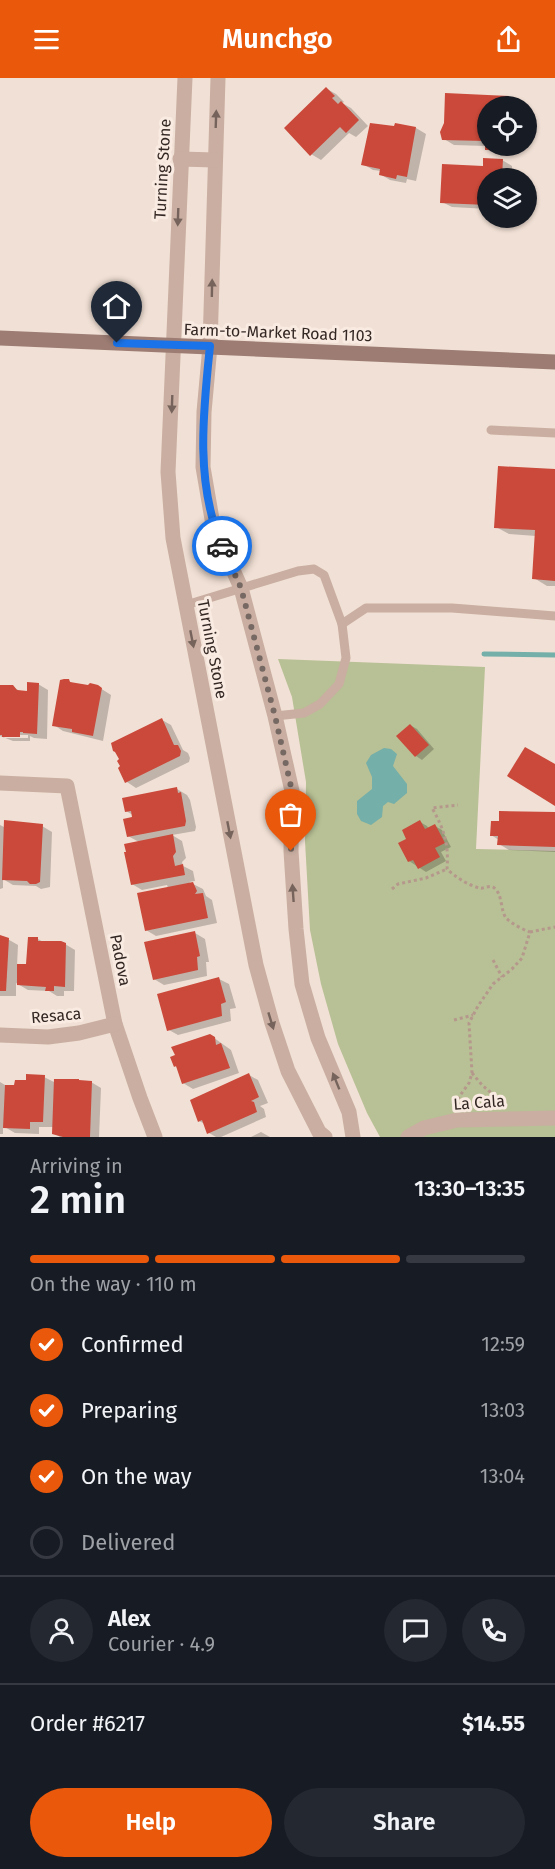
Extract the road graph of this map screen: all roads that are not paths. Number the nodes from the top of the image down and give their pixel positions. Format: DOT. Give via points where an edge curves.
graph roads {
  1 [pos="185,78"];
  2 [pos="218,78"];
  3 [pos="180,159"];
  4 [pos="215,160"];
  5 [pos="0,338"];
  6 [pos="173,346"];
  7 [pos="210,346"];
  8 [pos="555,362"];
  9 [pos="491,430"];
  10 [pos="555,433"];
  11 [pos="241,588"];
  12 [pos="186,605"];
  13 [pos="555,616"];
  14 [pos="342,624"];
  15 [pos="275,716"];
  16 [pos="0,783"];
  17 [pos="115,1024"];
  18 [pos="0,1035"];
  19 [pos="555,1118"];
  20 [pos="155,1137"];
  21 [pos="325,1137"];
  22 [pos="353,1137"];
  23 [pos="408,1137"];
  1 -- 3 [label="street, Turning Stone"];
  4 -- 2 [label="street, one-way"];
  3 -- 4 [label="street"];
  3 -- 6 [label="street, Turning Stone, one-way"];
  7 -- 4 [label="street, one-way"];
  5 -- 6 [label="main road, Farm-to-Market Road 1103"];
  6 -- 7 [label="main road, Farm-to-Market Road 1103"];
  6 -- 12 [label="street, Turning Stone, one-way" via="168,472 173,538"];
  7 -- 8 [label="main road, Farm-to-Market Road 1103"];
  7 -- 11 [label="street" via="203,467 213,525"];
  9 -- 10 [label="lane"];
  11 -- 12 [label="lane"];
  11 -- 14 [label="lane" via="314,568 324,575"];
  11 -- 15 [label="street"];
  12 -- 21 [label="street, Turning Stone, one-way" via="256,965 288,1071"];
  13 -- 14 [label="lane" via="452,608 366,608"];
  14 -- 15 [label="lane" via="346,658 339,684 320,704 304,713"];
  22 -- 15 [label="street, one-way" via="349,1112 318,1038 302,984 291,851 292,791"];
  16 -- 17 [label="street, Padova" via="68,786"];
  17 -- 18 [label="street, Resaca" via="48,1037"];
  17 -- 20 [label="street, Padova"];
  19 -- 23 [label="street, La Cala" via="457,1120 424,1128"];
}
